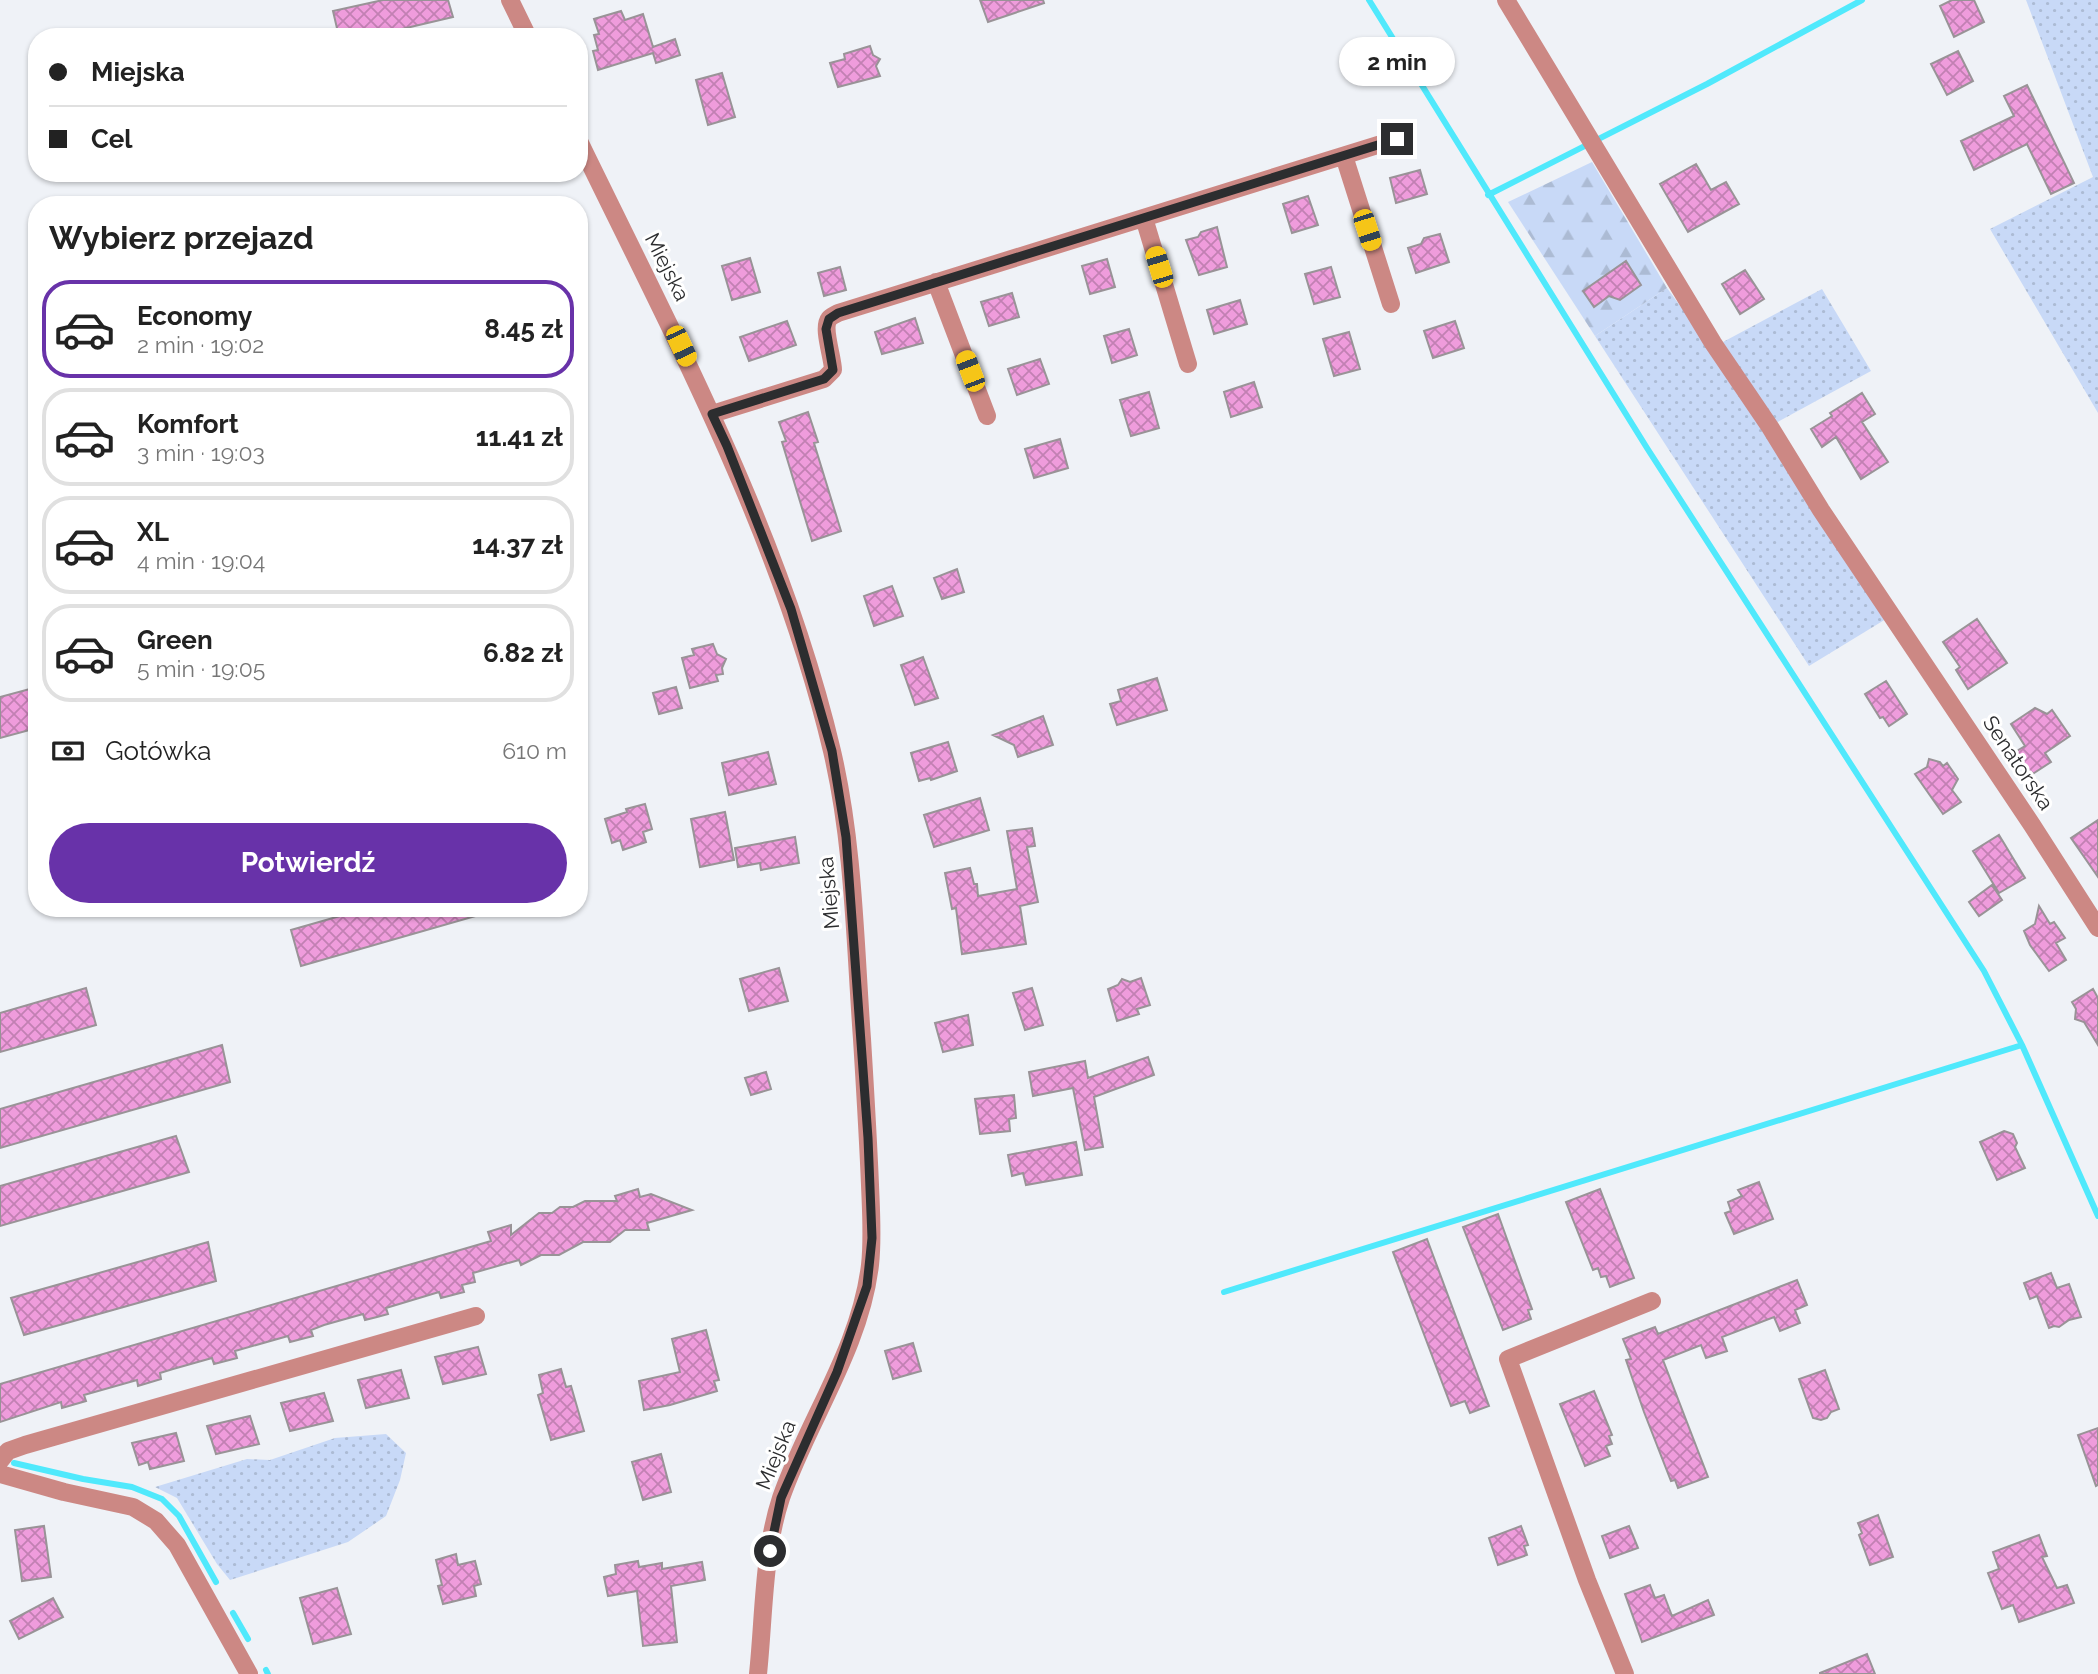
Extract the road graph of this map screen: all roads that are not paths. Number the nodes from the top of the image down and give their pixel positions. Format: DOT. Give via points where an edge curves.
graph roads {
  1 [pos="510,0"];
  2 [pos="1506,0"];
  3 [pos="524,28"];
  4 [pos="1397,139"];
  5 [pos="1344,156"];
  6 [pos="588,159"];
  7 [pos="1144,218"];
  8 [pos="936,282"];
  9 [pos="1391,303"];
  10 [pos="1188,364"];
  11 [pos="712,414"];
  12 [pos="987,416"];
  13 [pos="2098,928"];
  14 [pos="1652,1301"];
  15 [pos="476,1316"];
  16 [pos="0,1461"];
  17 [pos="0,1474"];
  18 [pos="249,1674"];
  19 [pos="758,1674"];
  20 [pos="1625,1674"];
  1 -- 3 [label="street"];
  2 -- 13 [label="street, Senatorska" via="1713,343"];
  4 -- 5 [label="street"];
  5 -- 7 [label="street"];
  5 -- 9 [label="street"];
  6 -- 11 [label="street, Miejska"];
  7 -- 8 [label="street"];
  7 -- 10 [label="street"];
  8 -- 11 [label="street" via="829,319 826,329 833,370 824,379"];
  8 -- 12 [label="street"];
  11 -- 19 [label="street, Miejska" via="791,609 832,751 855,931 872,1238 867,1286 842,1360 781,1498 770,1551"];
  14 -- 20 [label="street" via="1508,1359"];
  15 -- 16 [label="street" via="8,1451"];
  17 -- 18 [label="street" via="133,1507 156,1521 177,1545"];
}
